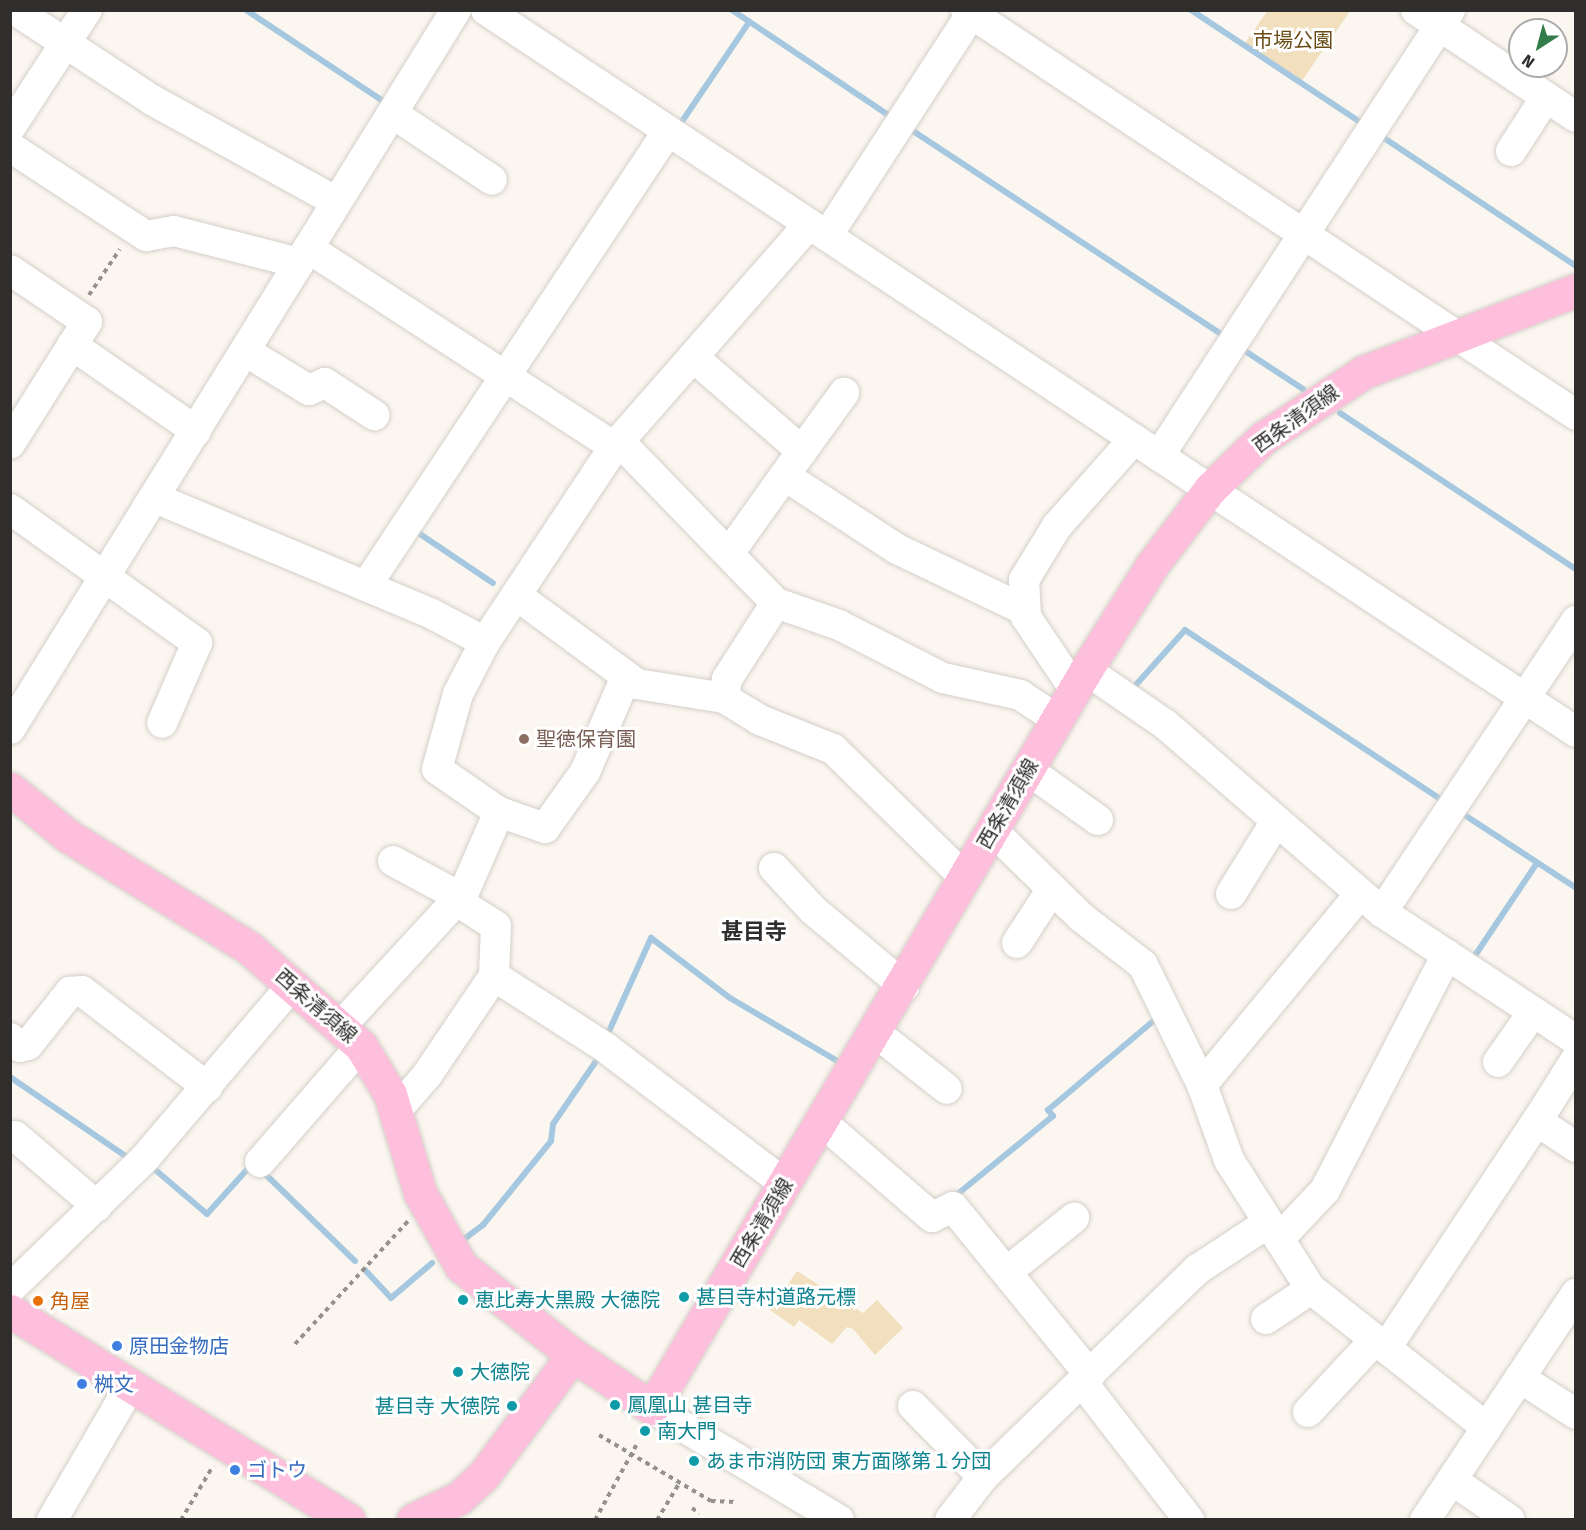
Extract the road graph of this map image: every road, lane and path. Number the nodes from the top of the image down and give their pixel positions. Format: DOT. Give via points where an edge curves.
graph roads {
  1 [pos="15,10"];
  2 [pos="87,10"];
  3 [pos="456,10"];
  4 [pos="486,10"];
  5 [pos="970,12"];
  6 [pos="1435,16"];
  7 [pos="65,44"];
  8 [pos="1546,97"];
  9 [pos="392,113"];
  10 [pos="1575,117"];
  11 [pos="10,128"];
  12 [pos="668,131"];
  13 [pos="10,147"];
  14 [pos="1510,151"];
  15 [pos="492,180"];
  16 [pos="337,202"];
  17 [pos="134,228"];
  18 [pos="818,230"];
  19 [pos="1303,234"];
  20 [pos="304,256"];
  21 [pos="10,270"];
  22 [pos="1575,290"];
  23 [pos="76,312"];
  24 [pos="1453,334"];
  25 [pos="72,345"];
  26 [pos="245,351"];
  27 [pos="693,357"];
  28 [pos="505,375"];
  29 [pos="844,393"];
  30 [pos="1575,415"];
  31 [pos="374,416"];
  32 [pos="196,431"];
  33 [pos="1134,440"];
  34 [pos="10,444"];
  35 [pos="616,444"];
  36 [pos="802,451"];
  37 [pos="1159,456"];
  38 [pos="785,476"];
  39 [pos="1210,489"];
  40 [pos="156,498"];
  41 [pos="10,509"];
  42 [pos="730,552"];
  43 [pos="104,579"];
  44 [pos="366,586"];
  45 [pos="516,595"];
  46 [pos="776,603"];
  47 [pos="1025,610"];
  48 [pos="1575,621"];
  49 [pos="484,642"];
  50 [pos="1049,656"];
  51 [pos="626,677"];
  52 [pos="1081,680"];
  53 [pos="1023,696"];
  54 [pos="724,698"];
  55 [pos="1525,698"];
  56 [pos="1058,720"];
  57 [pos="162,723"];
  58 [pos="10,729"];
  59 [pos="1575,732"];
  60 [pos="1028,770"];
  61 [pos="10,789"];
  62 [pos="499,812"];
  63 [pos="1098,820"];
  64 [pos="1276,821"];
  65 [pos="993,831"];
  66 [pos="393,861"];
  67 [pos="774,868"];
  68 [pos="965,878"];
  69 [pos="1052,889"];
  70 [pos="1231,894"];
  71 [pos="1359,895"];
  72 [pos="458,899"];
  73 [pos="1382,912"];
  74 [pos="1017,943"];
  75 [pos="1447,955"];
  76 [pos="494,976"];
  77 [pos="292,984"];
  78 [pos="904,986"];
  79 [pos="1533,1012"];
  80 [pos="876,1033"];
  81 [pos="350,1037"];
  82 [pos="10,1038"];
  83 [pos="1575,1040"];
  84 [pos="1575,1059"];
  85 [pos="1498,1062"];
  86 [pos="1202,1085"];
  87 [pos="207,1087"];
  88 [pos="947,1089"];
  89 [pos="395,1112"];
  90 [pos="1537,1121"];
  91 [pos="823,1123"];
  92 [pos="15,1136"];
  93 [pos="1575,1148"];
  94 [pos="260,1162"];
  95 [pos="785,1184"];
  96 [pos="425,1204"];
  97 [pos="97,1206"];
  98 [pos="1074,1218"];
  99 [pos="1274,1231"];
  100 [pos="1008,1271"];
  101 [pos="10,1289"];
  102 [pos="1311,1289"];
  103 [pos="1575,1294"];
  104 [pos="10,1311"];
  105 [pos="1266,1319"];
  106 [pos="295,1344"];
  107 [pos="1381,1344"];
  108 [pos="573,1355"];
  109 [pos="1520,1377"];
  110 [pos="1086,1378"];
  111 [pos="130,1385"];
  112 [pos="913,1406"];
  113 [pos="652,1408"];
  114 [pos="1308,1412"];
  115 [pos="1575,1414"];
  116 [pos="1487,1428"];
  117 [pos="599,1435"];
  118 [pos="638,1442"];
  119 [pos="227,1444"];
  120 [pos="632,1454"];
  121 [pos="983,1477"];
  122 [pos="1452,1480"];
  123 [pos="680,1482"];
  124 [pos="736,1502"];
  125 [pos="692,1508"];
  126 [pos="699,1513"];
  127 [pos="52,1520"];
  128 [pos="181,1520"];
  129 [pos="349,1520"];
  130 [pos="413,1520"];
  131 [pos="595,1520"];
  132 [pos="657,1520"];
  133 [pos="839,1520"];
  134 [pos="950,1520"];
  135 [pos="1190,1520"];
  136 [pos="1425,1520"];
  137 [pos="1510,1520"];
  1 -- 7 [label="street"];
  2 -- 7 [label="street"];
  3 -- 9 [label="street"];
  4 -- 12 [label="street"];
  5 -- 18 [label="street"];
  5 -- 19 [label="street"];
  6 -- 8 [label="street"];
  6 -- 19 [label="street"];
  7 -- 11 [label="street"];
  7 -- 16 [label="street" via="152,100"];
  8 -- 10 [label="street"];
  8 -- 14 [label="street"];
  9 -- 15 [label="street"];
  9 -- 16 [label="street"];
  12 -- 18 [label="street"];
  12 -- 28 [label="street"];
  13 -- 17 [label="street"];
  16 -- 20 [label="street"];
  17 -- 20 [label="street" via="146,236 174,231"];
  17 -- 23 [label="path"];
  18 -- 27 [label="street"];
  18 -- 33 [label="street"];
  19 -- 24 [label="street"];
  19 -- 37 [label="street"];
  20 -- 26 [label="street"];
  20 -- 28 [label="street"];
  21 -- 23 [label="street"];
  22 -- 24 [label="main road, 西条清須線"];
  23 -- 25 [label="street" via="87,322"];
  24 -- 30 [label="street"];
  24 -- 39 [label="main road, 西条清須線" via="1320,398 1263,438"];
  25 -- 32 [label="street"];
  25 -- 34 [label="street"];
  26 -- 31 [label="street" via="309,390 325,383"];
  26 -- 32 [label="street"];
  27 -- 35 [label="street"];
  27 -- 36 [label="street"];
  28 -- 35 [label="street"];
  28 -- 44 [label="street"];
  29 -- 36 [label="street"];
  32 -- 40 [label="street"];
  33 -- 37 [label="street"];
  33 -- 47 [label="street" via="1043,545 1024,580"];
  35 -- 42 [label="street"];
  35 -- 45 [label="street"];
  36 -- 38 [label="street"];
  37 -- 39 [label="street"];
  38 -- 42 [label="street"];
  38 -- 47 [label="street" via="897,549"];
  39 -- 52 [label="main road, 西条清須線" via="1152,565"];
  39 -- 55 [label="street"];
  40 -- 43 [label="street"];
  40 -- 44 [label="street"];
  41 -- 43 [label="street"];
  42 -- 46 [label="street" via="734,565"];
  43 -- 57 [label="street" via="197,643"];
  43 -- 58 [label="street"];
  44 -- 49 [label="street"];
  45 -- 49 [label="street"];
  45 -- 51 [label="street"];
  46 -- 53 [label="street" via="839,625 943,678"];
  46 -- 54 [label="street" via="727,679"];
  47 -- 50 [label="street"];
  48 -- 55 [label="street"];
  49 -- 62 [label="street" via="459,694 437,769"];
  50 -- 52 [label="street"];
  50 -- 53 [label="street"];
  51 -- 54 [label="street"];
  51 -- 62 [label="street" via="585,772 545,828"];
  52 -- 56 [label="main road, 西条清須線"];
  52 -- 64 [label="street" via="1166,725"];
  53 -- 56 [label="street"];
  54 -- 68 [label="street" via="760,720 833,748"];
  55 -- 59 [label="street"];
  55 -- 73 [label="street"];
  56 -- 60 [label="main road, 西条清須線"];
  60 -- 63 [label="street"];
  60 -- 65 [label="main road, 西条清須線"];
  61 -- 77 [label="main road, 西条清須線" via="68,836 249,948"];
  62 -- 72 [label="street"];
  64 -- 70 [label="street"];
  64 -- 71 [label="street"];
  65 -- 68 [label="main road, 西条清須線"];
  65 -- 69 [label="street"];
  66 -- 72 [label="street"];
  67 -- 78 [label="street" via="813,910"];
  68 -- 78 [label="main road, 西条清須線"];
  69 -- 74 [label="street"];
  69 -- 86 [label="street" via="1143,965"];
  71 -- 73 [label="street"];
  71 -- 86 [label="street"];
  72 -- 76 [label="street" via="496,926"];
  72 -- 81 [label="street"];
  73 -- 75 [label="street"];
  75 -- 79 [label="street"];
  75 -- 99 [label="street" via="1325,1190"];
  76 -- 89 [label="street" via="428,1076"];
  76 -- 95 [label="street" via="606,1048"];
  77 -- 81 [label="main road, 西条清須線"];
  77 -- 87 [label="street"];
  78 -- 80 [label="main road, 西条清須線"];
  79 -- 83 [label="street"];
  79 -- 85 [label="street"];
  80 -- 88 [label="street"];
  80 -- 91 [label="main road, 西条清須線"];
  81 -- 89 [label="main road, 西条清須線"];
  81 -- 94 [label="street"];
  82 -- 87 [label="street" via="20,1047 28,1045 70,992 82,991"];
  84 -- 90 [label="street"];
  86 -- 99 [label="street" via="1229,1160"];
  87 -- 97 [label="street"];
  89 -- 96 [label="main road, 西条清須線"];
  90 -- 93 [label="street"];
  90 -- 107 [label="street"];
  91 -- 95 [label="main road, 西条清須線"];
  91 -- 100 [label="street" via="932,1217 953,1207"];
  92 -- 97 [label="street"];
  95 -- 113 [label="main road, 西条清須線"];
  96 -- 106 [label="path"];
  96 -- 108 [label="main road, 西条清須線" via="460,1266"];
  97 -- 101 [label="street"];
  98 -- 100 [label="street"];
  99 -- 102 [label="street"];
  99 -- 110 [label="street" via="1198,1269"];
  100 -- 110 [label="street"];
  102 -- 105 [label="street"];
  102 -- 107 [label="street"];
  103 -- 109 [label="street"];
  104 -- 111 [label="main road"];
  107 -- 114 [label="street"];
  107 -- 116 [label="street"];
  108 -- 113 [label="main road, 西条清須線"];
  108 -- 130 [label="main road" via="483,1476 459,1498"];
  109 -- 115 [label="street"];
  109 -- 116 [label="street"];
  110 -- 121 [label="street"];
  110 -- 135 [label="street"];
  111 -- 119 [label="main road"];
  111 -- 127 [label="street"];
  112 -- 121 [label="street"];
  113 -- 133 [label="street"];
  116 -- 122 [label="street"];
  117 -- 120 [label="path"];
  118 -- 120 [label="path"];
  119 -- 128 [label="path"];
  119 -- 129 [label="main road"];
  120 -- 123 [label="path"];
  120 -- 131 [label="path"];
  121 -- 134 [label="street"];
  122 -- 136 [label="street"];
  122 -- 137 [label="street"];
  123 -- 124 [label="path" via="711,1501"];
  123 -- 132 [label="path"];
  125 -- 126 [label="path"];
}
